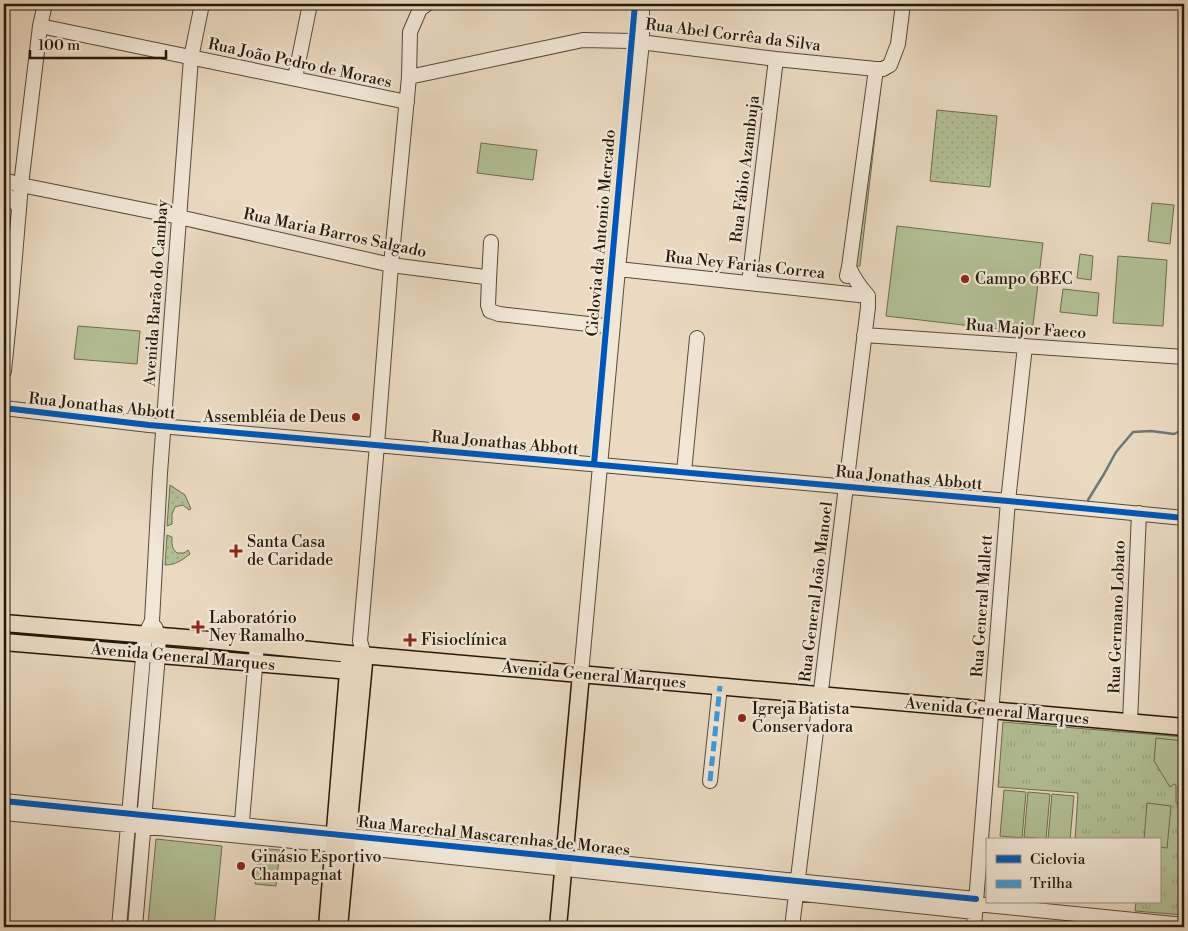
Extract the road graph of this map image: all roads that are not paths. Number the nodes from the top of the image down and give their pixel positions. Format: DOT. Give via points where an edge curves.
graph roads {
  1 [pos="45,4"];
  2 [pos="202,4"];
  3 [pos="310,4"];
  4 [pos="427,4"];
  5 [pos="642,4"];
  6 [pos="903,4"];
  7 [pos="40,26"];
  8 [pos="642,42"];
  9 [pos="191,58"];
  10 [pos="776,59"];
  11 [pos="876,69"];
  12 [pos="295,78"];
  13 [pos="409,78"];
  14 [pos="407,102"];
  15 [pos="4,180"];
  16 [pos="21,185"];
  17 [pos="4,192"];
  18 [pos="19,206"];
  19 [pos="179,217"];
  20 [pos="491,242"];
  21 [pos="391,266"];
  22 [pos="850,268"];
  23 [pos="618,269"];
  24 [pos="489,280"];
  25 [pos="749,283"];
  26 [pos="842,294"];
  27 [pos="868,296"];
  28 [pos="613,326"];
  29 [pos="864,336"];
  30 [pos="696,338"];
  31 [pos="1025,346"];
  32 [pos="1184,357"];
  33 [pos="4,371"];
  34 [pos="4,408"];
  35 [pos="164,426"];
  36 [pos="377,445"];
  37 [pos="600,465"];
  38 [pos="684,472"];
  39 [pos="847,487"];
  40 [pos="1008,501"];
  41 [pos="1139,513"];
  42 [pos="1184,518"];
  43 [pos="4,623"];
  44 [pos="64,628"];
  45 [pos="152,631"];
  46 [pos="4,642"];
  47 [pos="257,644"];
  48 [pos="63,647"];
  49 [pos="358,650"];
  50 [pos="151,654"];
  51 [pos="256,663"];
  52 [pos="356,672"];
  53 [pos="581,674"];
  54 [pos="720,686"];
  55 [pos="821,695"];
  56 [pos="992,710"];
  57 [pos="1130,722"];
  58 [pos="1184,727"];
  59 [pos="710,781"];
  60 [pos="5,807"];
  61 [pos="128,819"];
  62 [pos="144,821"];
  63 [pos="241,830"];
  64 [pos="340,840"];
  65 [pos="564,863"];
  66 [pos="797,887"];
  67 [pos="976,905"];
  68 [pos="1087,922"];
  69 [pos="1184,925"];
  70 [pos="119,927"];
  71 [pos="135,927"];
  72 [pos="327,927"];
  73 [pos="339,927"];
  74 [pos="558,927"];
  75 [pos="792,927"];
  76 [pos="974,927"];
  1 -- 7 [label="street"];
  2 -- 9 [label="street, Avenida Barão do Cambay"];
  3 -- 12 [label="street"];
  4 -- 13 [label="street" via="420,9 410,32"];
  5 -- 8 [label="street"];
  6 -- 11 [label="street" via="898,44 890,65"];
  7 -- 9 [label="street, Rua João Pedro de Moraes"];
  7 -- 16 [label="street"];
  8 -- 10 [label="street, Rua Abel Corrêa da Silva"];
  8 -- 13 [label="street, Rua Abel Corrêa da Silva" via="583,40"];
  8 -- 23 [label="street"];
  9 -- 12 [label="street, Rua João Pedro de Moraes"];
  9 -- 19 [label="street, Avenida Barão do Cambay"];
  10 -- 11 [label="street, Rua Abel Corrêa da Silva"];
  10 -- 25 [label="street, Rua Fábio Azambuja"];
  11 -- 22 [label="street"];
  12 -- 14 [label="street, Rua João Pedro de Moraes"];
  13 -- 14 [label="street"];
  14 -- 21 [label="street"];
  15 -- 16 [label="street, Rua Maria Barros Salgado"];
  16 -- 18 [label="street"];
  16 -- 19 [label="street, Rua Maria Barros Salgado"];
  17 -- 18 [label="street"];
  18 -- 33 [label="street"];
  19 -- 21 [label="street, Rua Maria Barros Salgado"];
  19 -- 35 [label="street, Avenida Barão do Cambay"];
  20 -- 24 [label="street"];
  21 -- 24 [label="street, Rua Maria Barros Salgado" via="485,276"];
  21 -- 36 [label="street"];
  22 -- 26 [label="street"];
  22 -- 27 [label="street" via="858,286"];
  23 -- 25 [label="street, Rua Ney Farias Correa"];
  23 -- 28 [label="street"];
  24 -- 28 [label="street" via="490,311"];
  25 -- 26 [label="street, Rua Ney Farias Correa"];
  26 -- 27 [label="street, Rua Ney Farias Correa"];
  27 -- 29 [label="street, Rua General João Manoel"];
  28 -- 37 [label="street"];
  29 -- 31 [label="street, Rua Major Faeco"];
  29 -- 39 [label="street, Rua General João Manoel"];
  30 -- 38 [label="street"];
  31 -- 32 [label="street, Rua Major Faeco"];
  31 -- 40 [label="street, Rua General Mallett"];
  34 -- 35 [label="street, Rua Jonathas Abbott"];
  35 -- 36 [label="street, Rua Jonathas Abbott"];
  35 -- 45 [label="street, Avenida Barão do Cambay"];
  36 -- 37 [label="street, Rua Jonathas Abbott"];
  36 -- 49 [label="street"];
  37 -- 38 [label="street, Rua Jonathas Abbott"];
  37 -- 53 [label="street"];
  38 -- 39 [label="street, Rua Jonathas Abbott"];
  39 -- 40 [label="street, Rua Jonathas Abbott"];
  39 -- 55 [label="street, Rua General João Manoel"];
  40 -- 41 [label="street, Rua Jonathas Abbott"];
  40 -- 56 [label="street, Rua General Mallett"];
  41 -- 42 [label="street, Rua Jonathas Abbott"];
  41 -- 57 [label="street, Rua Germano Lobato"];
  43 -- 44 [label="main road, Avenida General Marques"];
  44 -- 45 [label="main road, Avenida General Marques"];
  44 -- 48 [label="main road"];
  45 -- 47 [label="main road, Avenida General Marques"];
  45 -- 50 [label="street, Avenida Barão do Cambay"];
  46 -- 48 [label="main road, Avenida General Marques"];
  47 -- 49 [label="main road, Avenida General Marques"];
  47 -- 51 [label="street"];
  48 -- 50 [label="main road, Avenida General Marques"];
  49 -- 52 [label="main road"];
  49 -- 53 [label="main road, Avenida General Marques"];
  50 -- 51 [label="main road, Avenida General Marques"];
  50 -- 61 [label="street, Avenida Barão do Cambay"];
  50 -- 62 [label="street, Avenida Barão do Cambay"];
  51 -- 52 [label="main road, Avenida General Marques"];
  51 -- 63 [label="street"];
  52 -- 64 [label="main road"];
  53 -- 54 [label="main road, Avenida General Marques"];
  53 -- 65 [label="main road"];
  54 -- 55 [label="main road, Avenida General Marques"];
  54 -- 59 [label="street"];
  55 -- 56 [label="main road, Avenida General Marques"];
  55 -- 66 [label="street, Rua General João Manoel"];
  56 -- 57 [label="main road, Avenida General Marques"];
  56 -- 67 [label="street, Rua General Mallett"];
  57 -- 58 [label="main road, Avenida General Marques"];
  60 -- 61 [label="street, Rua Marechal Mascarenhas de Moraes"];
  61 -- 62 [label="street, Rua Marechal Mascarenhas de Moraes"];
  61 -- 70 [label="street, Avenida Barão do Cambay"];
  62 -- 63 [label="street, Rua Marechal Mascarenhas de Moraes"];
  62 -- 71 [label="street, Avenida Barão do Cambay"];
  63 -- 64 [label="street, Rua Marechal Mascarenhas de Moraes"];
  64 -- 65 [label="street, Rua Marechal Mascarenhas de Moraes"];
  64 -- 72 [label="main road"];
  64 -- 73 [label="main road"];
  65 -- 66 [label="street, Rua Marechal Mascarenhas de Moraes"];
  65 -- 74 [label="main road"];
  66 -- 67 [label="street, Rua Marechal Mascarenhas de Moraes"];
  66 -- 75 [label="street, Rua General João Manoel"];
  67 -- 68 [label="street, Rua Marechal Mascarenhas de Moraes"];
  67 -- 76 [label="street, Rua General Mallett"];
  68 -- 69 [label="street, Rua Marechal Mascarenhas de Moraes"];
}
